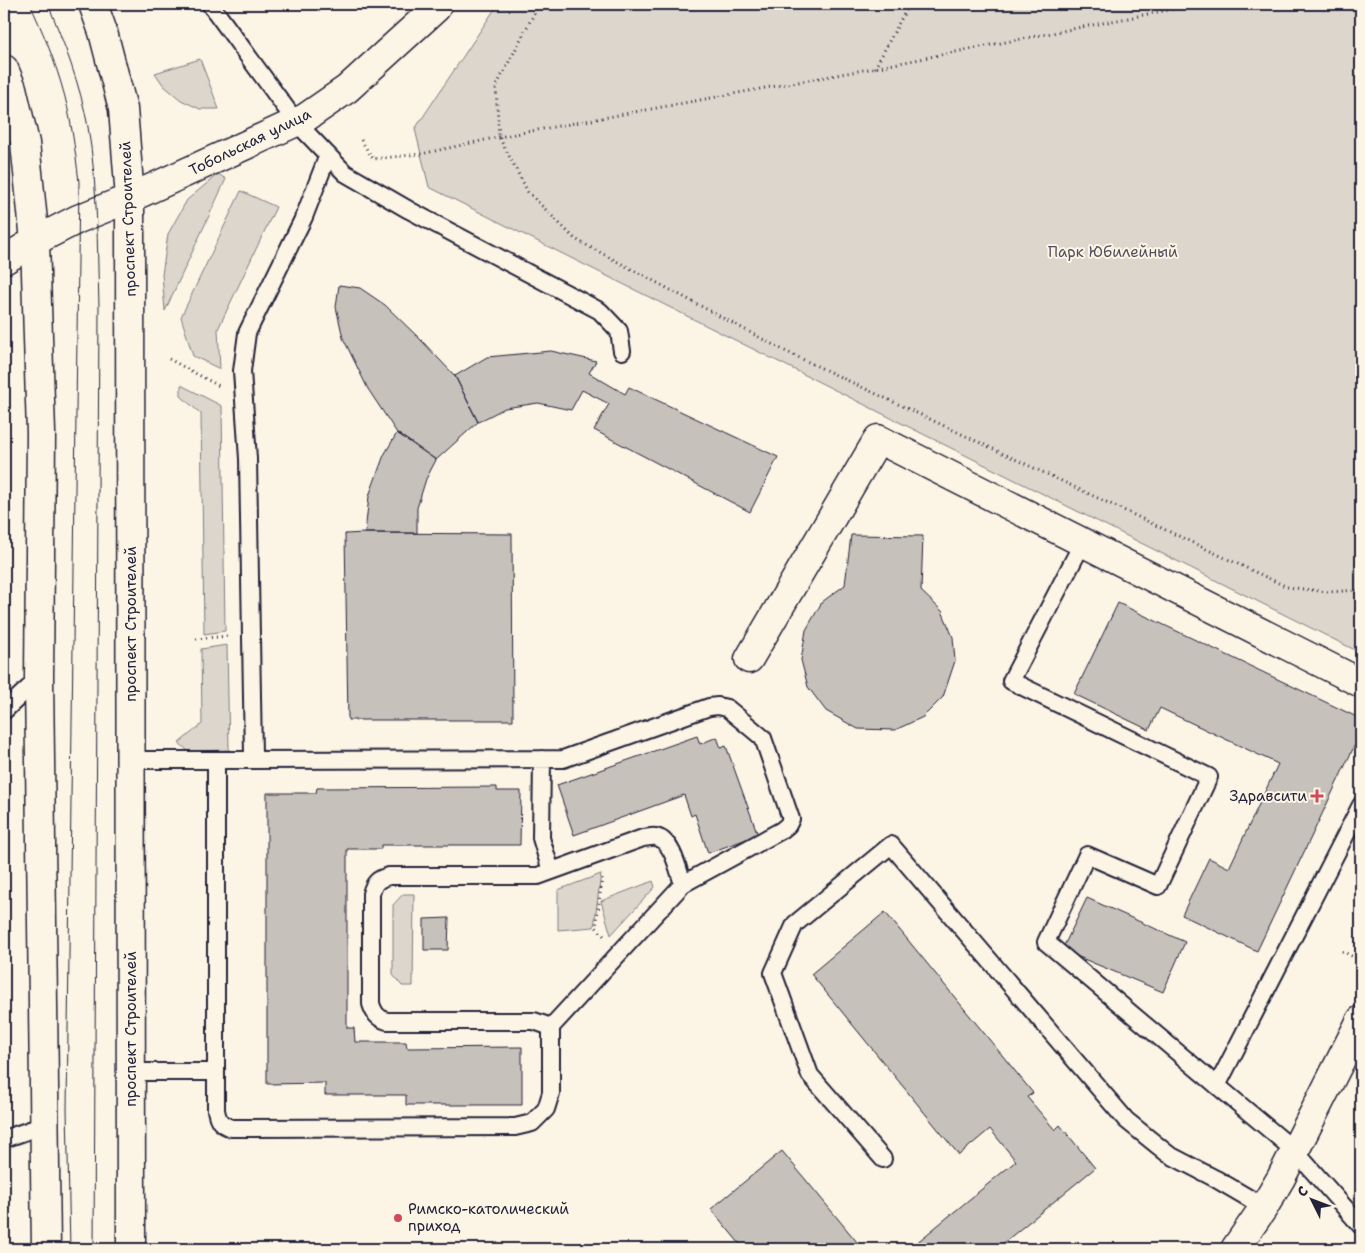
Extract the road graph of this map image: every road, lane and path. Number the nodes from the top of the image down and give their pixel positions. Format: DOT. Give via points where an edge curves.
graph roads {
  1 [pos="93,4"];
  2 [pos="210,4"];
  3 [pos="438,4"];
  4 [pos="538,4"];
  5 [pos="909,4"];
  6 [pos="1199,4"];
  7 [pos="874,68"];
  8 [pos="4,69"];
  9 [pos="296,122"];
  10 [pos="499,137"];
  11 [pos="362,140"];
  12 [pos="328,155"];
  13 [pos="130,198"];
  14 [pos="35,241"];
  15 [pos="4,260"];
  16 [pos="622,351"];
  17 [pos="168,359"];
  18 [pos="227,390"];
  19 [pos="1083,542"];
  20 [pos="1361,590"];
  21 [pos="234,635"];
  22 [pos="196,639"];
  23 [pos="749,659"];
  24 [pos="40,678"];
  25 [pos="1361,683"];
  26 [pos="4,711"];
  27 [pos="253,755"];
  28 [pos="542,759"];
  29 [pos="131,760"];
  30 [pos="216,760"];
  31 [pos="1361,805"];
  32 [pos="605,851"];
  33 [pos="551,871"];
  34 [pos="683,884"];
  35 [pos="1342,951"];
  36 [pos="618,954"];
  37 [pos="1361,961"];
  38 [pos="1361,1020"];
  39 [pos="551,1027"];
  40 [pos="131,1072"];
  41 [pos="216,1072"];
  42 [pos="1217,1086"];
  43 [pos="44,1125"];
  44 [pos="4,1139"];
  45 [pos="1295,1151"];
  46 [pos="883,1159"];
  47 [pos="1264,1207"];
  48 [pos="1361,1226"];
  49 [pos="46,1249"];
  50 [pos="131,1249"];
  51 [pos="1235,1249"];
  1 -- 13 [label="main road, проспект Строителей" via="123,109"];
  2 -- 9 [label="lane"];
  3 -- 9 [label="main road, Тобольская улица" via="347,89"];
  4 -- 10 [label="path" via="496,87"];
  5 -- 7 [label="path"];
  6 -- 7 [label="path"];
  7 -- 10 [label="path"];
  8 -- 14 [label="main road" via="12,88 25,143"];
  9 -- 12 [label="lane"];
  9 -- 13 [label="main road, Тобольская улица"];
  10 -- 11 [label="path" via="421,154 373,159"];
  10 -- 20 [label="path" via="528,192 575,239 768,341 1287,587 1328,592"];
  12 -- 16 [label="lane" via="345,173 409,210 600,310 619,331"];
  12 -- 27 [label="lane" via="304,217 247,333 242,371 248,460"];
  13 -- 14 [label="main road, Тобольская улица"];
  13 -- 29 [label="main road, проспект Строителей"];
  14 -- 15 [label="main road, Тобольская улица"];
  14 -- 24 [label="main road" via="40,433"];
  17 -- 18 [label="path"];
  19 -- 23 [label="main road" via="878,439"];
  19 -- 25 [label="main road"];
  19 -- 42 [label="lane" via="1011,681 1209,777 1158,886 1087,856 1046,942"];
  21 -- 22 [label="path"];
  24 -- 26 [label="lane"];
  24 -- 43 [label="main road"];
  28 -- 30 [label="lane"];
  28 -- 33 [label="lane" via="541,838"];
  28 -- 34 [label="lane" via="564,759 718,706 727,708 763,738 791,819 788,825"];
  29 -- 30 [label="lane"];
  29 -- 40 [label="main road, проспект Строителей"];
  30 -- 41 [label="lane"];
  31 -- 42 [label="lane"];
  32 -- 33 [label="lane"];
  32 -- 34 [label="lane" via="656,837 672,851"];
  32 -- 36 [label="path" via="596,927"];
  33 -- 39 [label="lane" via="538,876 379,878 373,885 372,894 371,1004 374,1013 387,1021 534,1021"];
  34 -- 36 [label="lane"];
  35 -- 37 [label="path"];
  36 -- 39 [label="lane"];
  38 -- 45 [label="main road"];
  39 -- 41 [label="lane" via="551,1094 546,1109 532,1122 515,1127 232,1128 217,1119"];
  40 -- 41 [label="lane"];
  40 -- 50 [label="main road, проспект Строителей"];
  42 -- 45 [label="lane"];
  43 -- 44 [label="lane"];
  43 -- 49 [label="main road"];
  45 -- 47 [label="main road"];
  45 -- 48 [label="lane"];
  46 -- 47 [label="lane" via="810,1075 773,973 795,924 891,845 1126,1120 1168,1154"];
  47 -- 51 [label="main road"];
}
